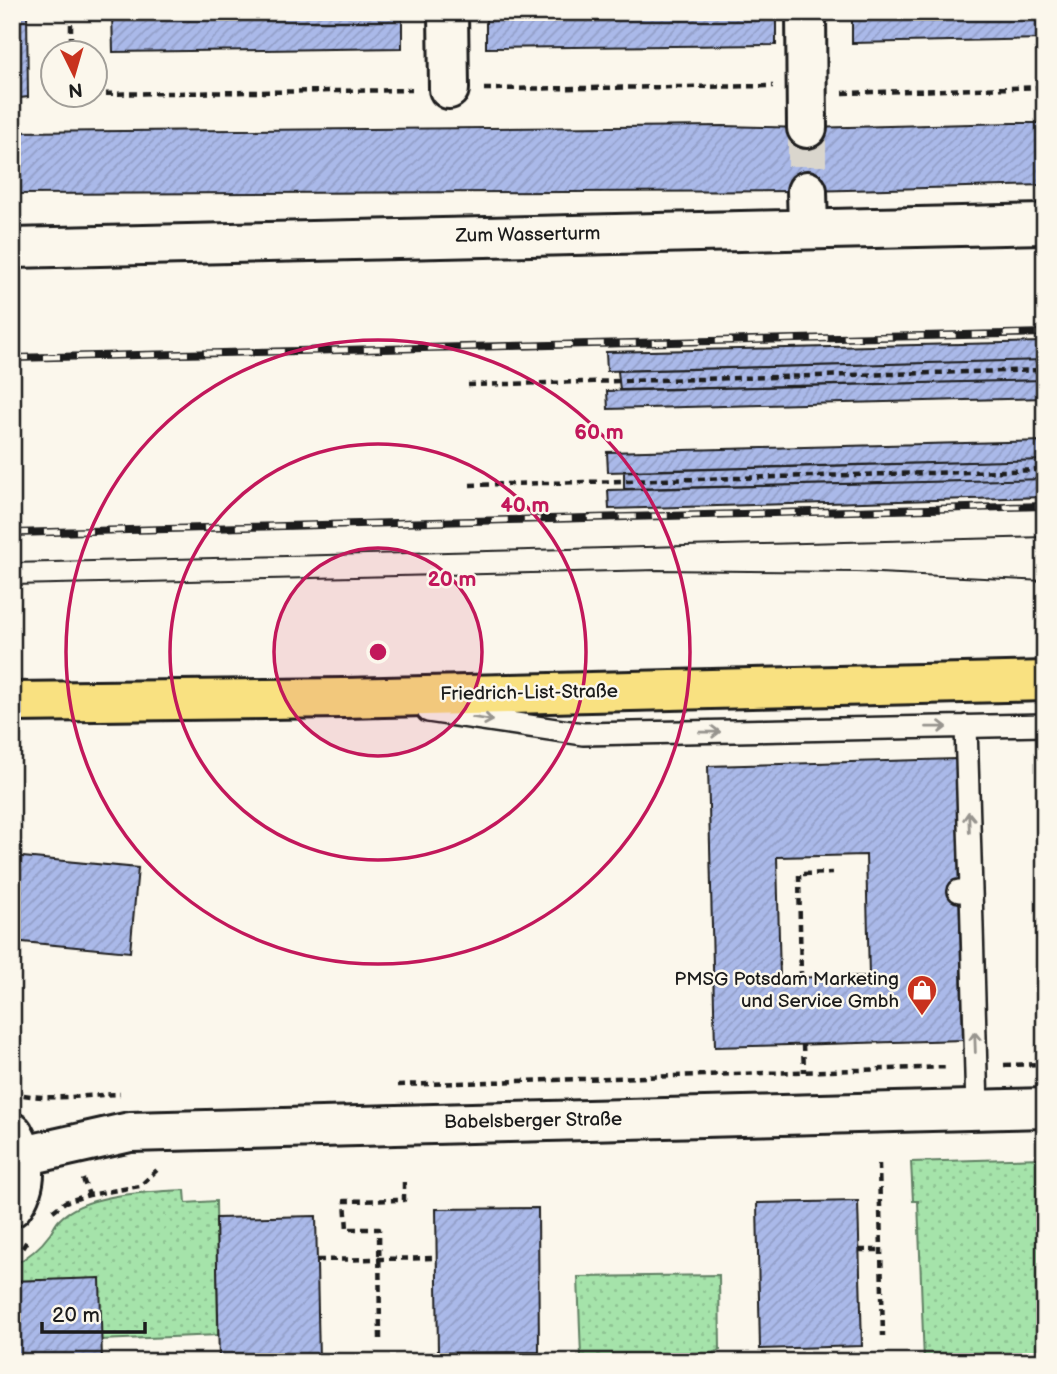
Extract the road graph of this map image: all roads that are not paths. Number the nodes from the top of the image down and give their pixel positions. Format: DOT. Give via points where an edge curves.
graph roads {
  1 [pos="448,12"];
  2 [pos="806,12"];
  3 [pos="449,89"];
  4 [pos="807,110"];
  5 [pos="1045,225"];
  6 [pos="12,248"];
  7 [pos="1045,681"];
  8 [pos="343,698"];
  9 [pos="12,702"];
  10 [pos="1045,725"];
  11 [pos="966,726"];
  12 [pos="1045,1108"];
  13 [pos="977,1110"];
  14 [pos="18,1144"];
  15 [pos="31,1218"];
  1 -- 3 [label="street"];
  2 -- 4 [label="street"];
  5 -- 6 [label="street, Zum Wasserturm" via="807,210"];
  7 -- 8 [label="main road, Friedrich-List-Straße"];
  8 -- 9 [label="main road, Friedrich-List-Straße"];
  8 -- 11 [label="lane, one-way" via="583,734"];
  10 -- 11 [label="lane"];
  13 -- 11 [label="lane, one-way" via="965,891"];
  12 -- 13 [label="street, Babelsberger Straße"];
  13 -- 14 [label="street, Babelsberger Straße" via="130,1132"];
  14 -- 15 [label="street" via="24,1178 18,1199"];
}
